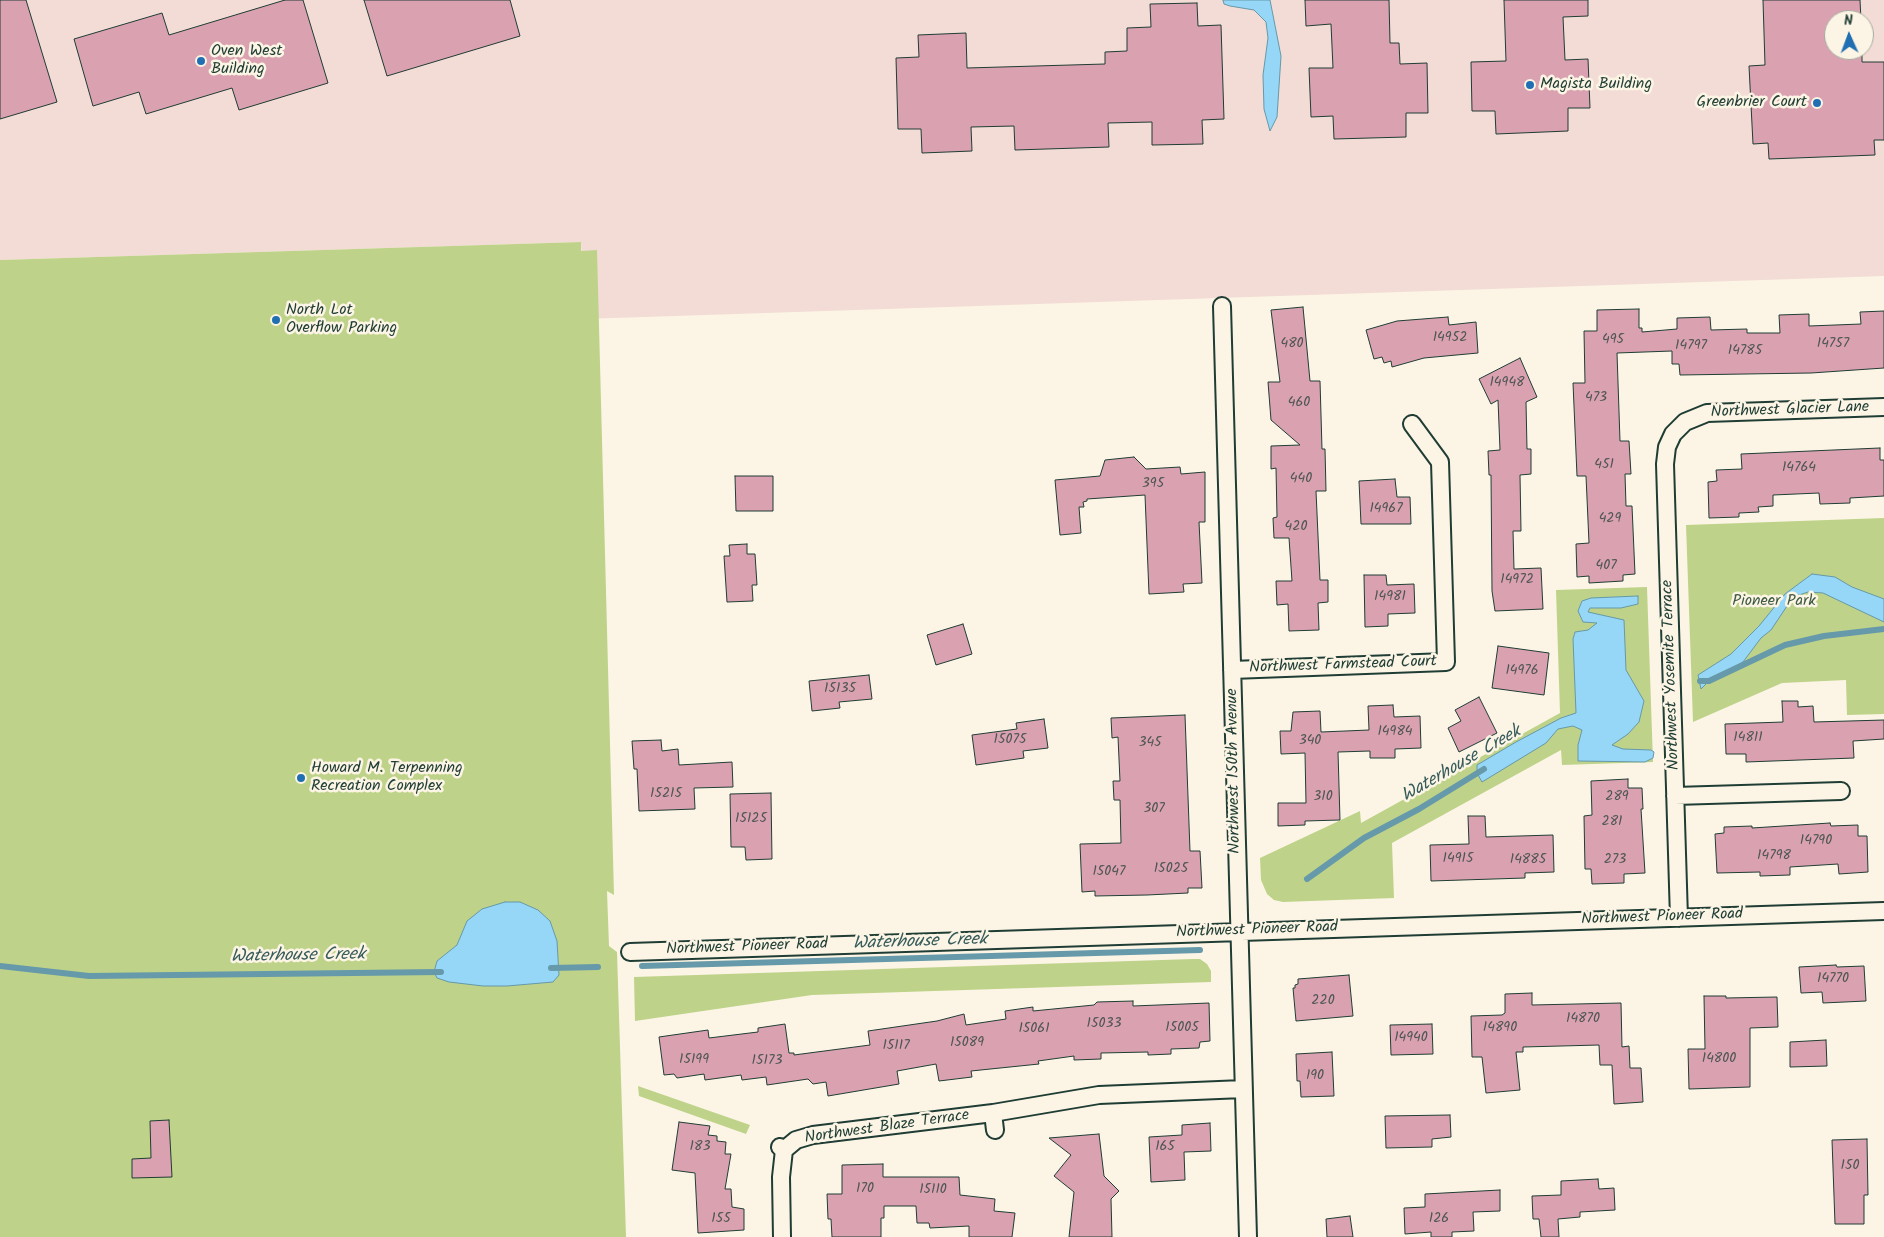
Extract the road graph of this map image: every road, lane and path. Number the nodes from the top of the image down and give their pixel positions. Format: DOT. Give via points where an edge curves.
graph roads {
  1 [pos="1222,306"];
  2 [pos="1884,407"];
  3 [pos="1412,424"];
  4 [pos="1673,434"];
  5 [pos="1232,670"];
  6 [pos="1841,791"];
  7 [pos="1675,796"];
  8 [pos="1884,911"];
  9 [pos="1679,918"];
  10 [pos="1239,932"];
  11 [pos="630,952"];
  12 [pos="1243,1089"];
  13 [pos="993,1113"];
  14 [pos="995,1130"];
  15 [pos="782,1237"];
  16 [pos="1248,1237"];
  1 -- 5 [label="street, Northwest 150th Avenue"];
  2 -- 4 [label="street, Northwest Glacier Lane" via="1707,413 1685,422"];
  3 -- 5 [label="street, Northwest Farmstead Court" via="1440,462 1446,662"];
  4 -- 7 [label="street, Northwest Yosemite Terrace" via="1665,464"];
  5 -- 10 [label="street, Northwest 150th Avenue"];
  6 -- 7 [label="street"];
  7 -- 9 [label="street, Northwest Yosemite Terrace"];
  8 -- 9 [label="street, Northwest Pioneer Road"];
  9 -- 10 [label="street, Northwest Pioneer Road"];
  10 -- 11 [label="street, Northwest Pioneer Road"];
  10 -- 12 [label="street, Northwest 150th Avenue"];
  12 -- 13 [label="street, Northwest Blaze Terrace" via="1099,1095"];
  12 -- 16 [label="street, Northwest 150th Avenue"];
  13 -- 14 [label="street, Northwest Blaze Terrace"];
  13 -- 15 [label="street, Northwest Blaze Terrace" via="813,1135 796,1140 782,1149"];
}
